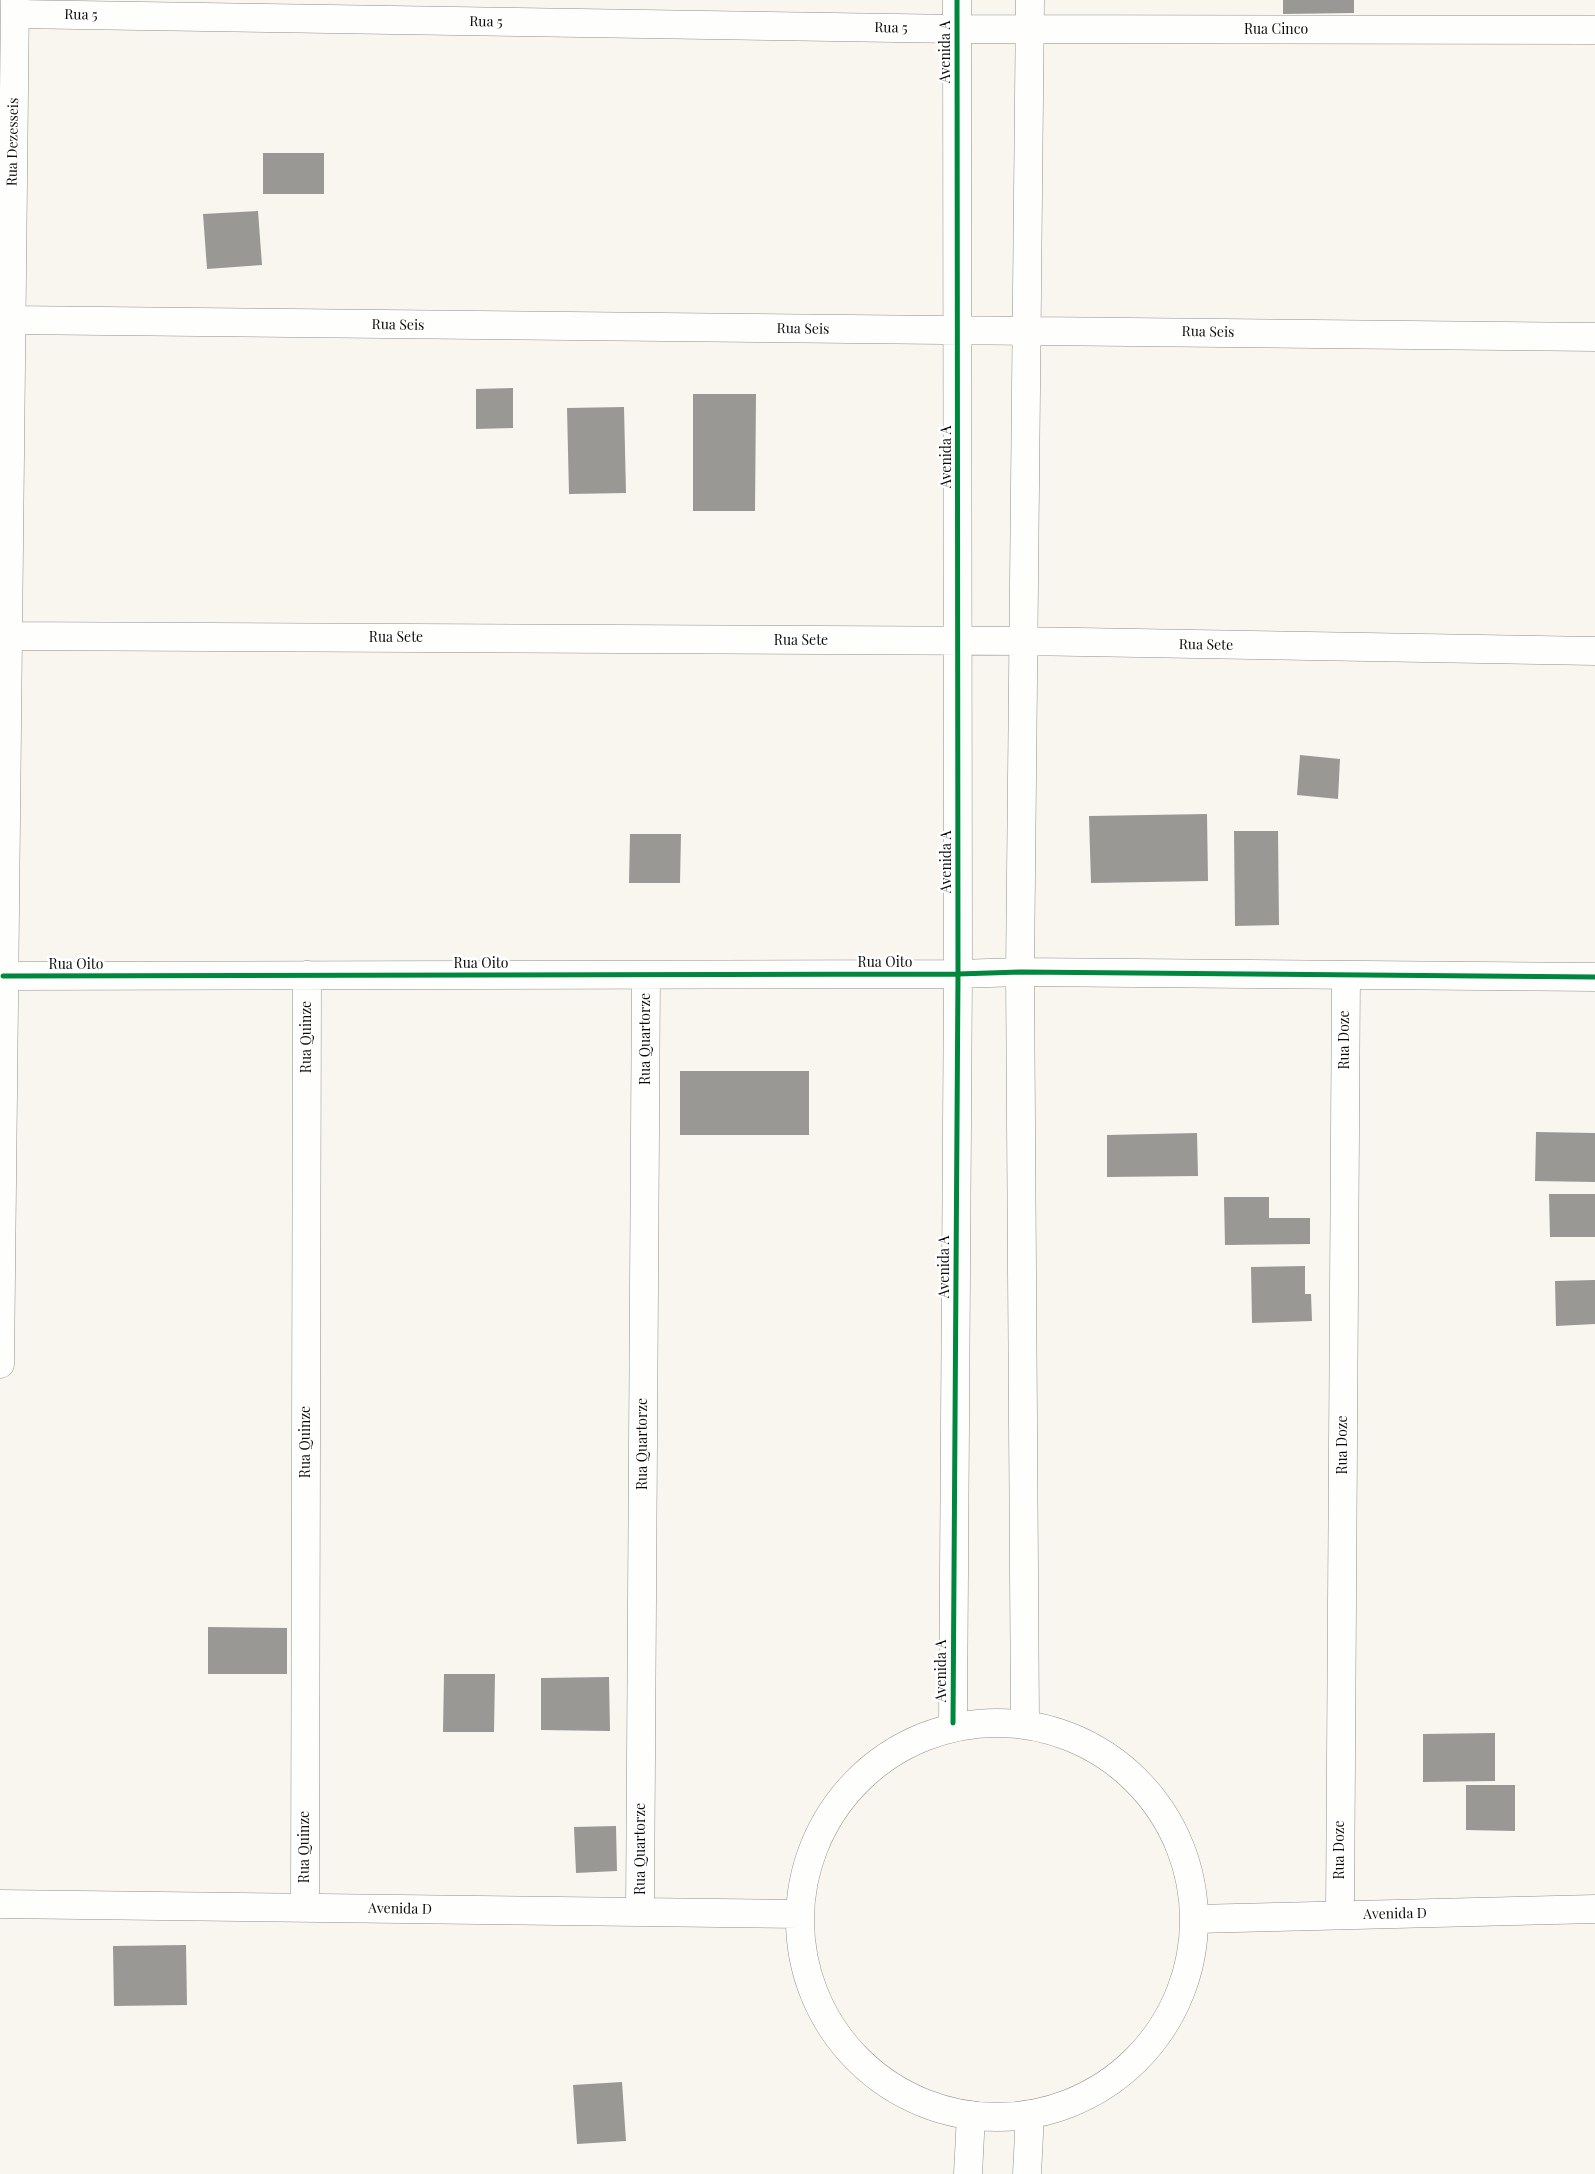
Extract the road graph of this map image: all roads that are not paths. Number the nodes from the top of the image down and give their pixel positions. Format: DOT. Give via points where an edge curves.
graph roads {
  1 [pos="957,0"];
  2 [pos="1030,0"];
  3 [pos="15,7"];
  4 [pos="957,29"];
  5 [pos="1029,30"];
  6 [pos="1595,30"];
  7 [pos="11,320"];
  8 [pos="1026,330"];
  9 [pos="959,331"];
  10 [pos="1595,337"];
  11 [pos="7,636"];
  12 [pos="1023,641"];
  13 [pos="958,642"];
  14 [pos="1595,651"];
  15 [pos="1020,972"];
  16 [pos="958,974"];
  17 [pos="307,975"];
  18 [pos="646,975"];
  19 [pos="1346,975"];
  20 [pos="3,976"];
  21 [pos="1595,978"];
  22 [pos="0,1364"];
  23 [pos="1025,1721"];
  24 [pos="953,1723"];
  25 [pos="0,1904"];
  26 [pos="305,1908"];
  27 [pos="1595,1909"];
  28 [pos="640,1912"];
  29 [pos="799,1914"];
  30 [pos="1340,1915"];
  31 [pos="1196,1919"];
  32 [pos="1030,2114"];
  33 [pos="971,2115"];
  34 [pos="968,2174"];
  35 [pos="1027,2174"];
  1 -- 4 [label="street, Avenida A"];
  2 -- 5 [label="street"];
  3 -- 4 [label="street, Rua 5"];
  3 -- 7 [label="street, Rua Dezesseis"];
  4 -- 5 [label="street, Rua Cinco"];
  4 -- 9 [label="street, Avenida A"];
  5 -- 6 [label="street, Rua Cinco"];
  5 -- 8 [label="street"];
  7 -- 9 [label="street, Rua Seis"];
  7 -- 11 [label="street, Rua Dezesseis"];
  8 -- 9 [label="street, Rua Seis"];
  8 -- 10 [label="street, Rua Seis"];
  8 -- 12 [label="street"];
  9 -- 13 [label="street, Avenida A"];
  11 -- 13 [label="street, Rua Sete"];
  11 -- 20 [label="street, Rua Dezesseis"];
  12 -- 13 [label="street, Rua Sete"];
  12 -- 14 [label="street, Rua Sete"];
  12 -- 15 [label="street"];
  13 -- 16 [label="street, Avenida A"];
  15 -- 16 [label="street, Rua Oito"];
  15 -- 19 [label="street, Rua Oito"];
  15 -- 23 [label="street"];
  16 -- 18 [label="street, Rua Oito"];
  16 -- 24 [label="street, Avenida A"];
  17 -- 18 [label="street, Rua Oito"];
  17 -- 20 [label="street, Rua Oito"];
  17 -- 26 [label="street, Rua Quinze"];
  18 -- 28 [label="street, Rua Quartorze"];
  19 -- 21 [label="street, Rua Oito"];
  19 -- 30 [label="street, Rua Doze"];
  20 -- 22 [label="street, Rua Dezesseis"];
  23 -- 24 [label="street"];
  23 -- 31 [label="street" via="1098,1750 1150,1794 1184,1852"];
  24 -- 29 [label="street" via="871,1769 834,1810 809,1860"];
  25 -- 26 [label="street, Avenida D"];
  26 -- 28 [label="street, Avenida D"];
  27 -- 30 [label="street, Avenida D"];
  28 -- 29 [label="street, Avenida D"];
  29 -- 33 [label="street" via="803,1962 820,2007 846,2048 882,2080 925,2104"];
  30 -- 31 [label="street, Avenida D"];
  31 -- 32 [label="street" via="1188,1974 1166,2025 1129,2067 1083,2098"];
  32 -- 33 [label="street"];
  32 -- 35 [label="street"];
  33 -- 34 [label="street"];
}
